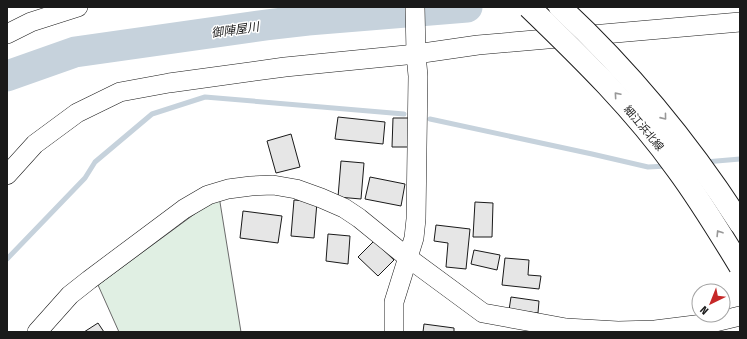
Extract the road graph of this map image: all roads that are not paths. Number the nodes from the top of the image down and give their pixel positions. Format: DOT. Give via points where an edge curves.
graph roads {
  1 [pos="78,7"];
  2 [pos="416,7"];
  3 [pos="529,7"];
  4 [pos="560,7"];
  5 [pos="740,22"];
  6 [pos="7,34"];
  7 [pos="416,54"];
  8 [pos="7,175"];
  9 [pos="740,223"];
  10 [pos="408,257"];
  11 [pos="740,266"];
  12 [pos="740,316"];
  13 [pos="38,332"];
  14 [pos="394,332"];
  1 -- 6 [label="street" via="31,22"];
  2 -- 7 [label="street"];
  11 -- 3 [label="main road, 細江浜北線, one-way, bridge" via="677,168 613,91"];
  4 -- 9 [label="main road, 細江浜北線, one-way, bridge" via="621,67 675,131"];
  5 -- 7 [label="street" via="478,45"];
  7 -- 8 [label="street" via="285,67 120,92 77,113 35,144"];
  7 -- 10 [label="street" via="416,219"];
  10 -- 12 [label="street" via="483,313 514,319 566,328 618,331 655,330 711,323"];
  10 -- 13 [label="street" via="359,218 321,198 296,189 273,185 228,189 208,195 184,209 89,280 70,295"];
  10 -- 14 [label="street" via="394,302"];
}
